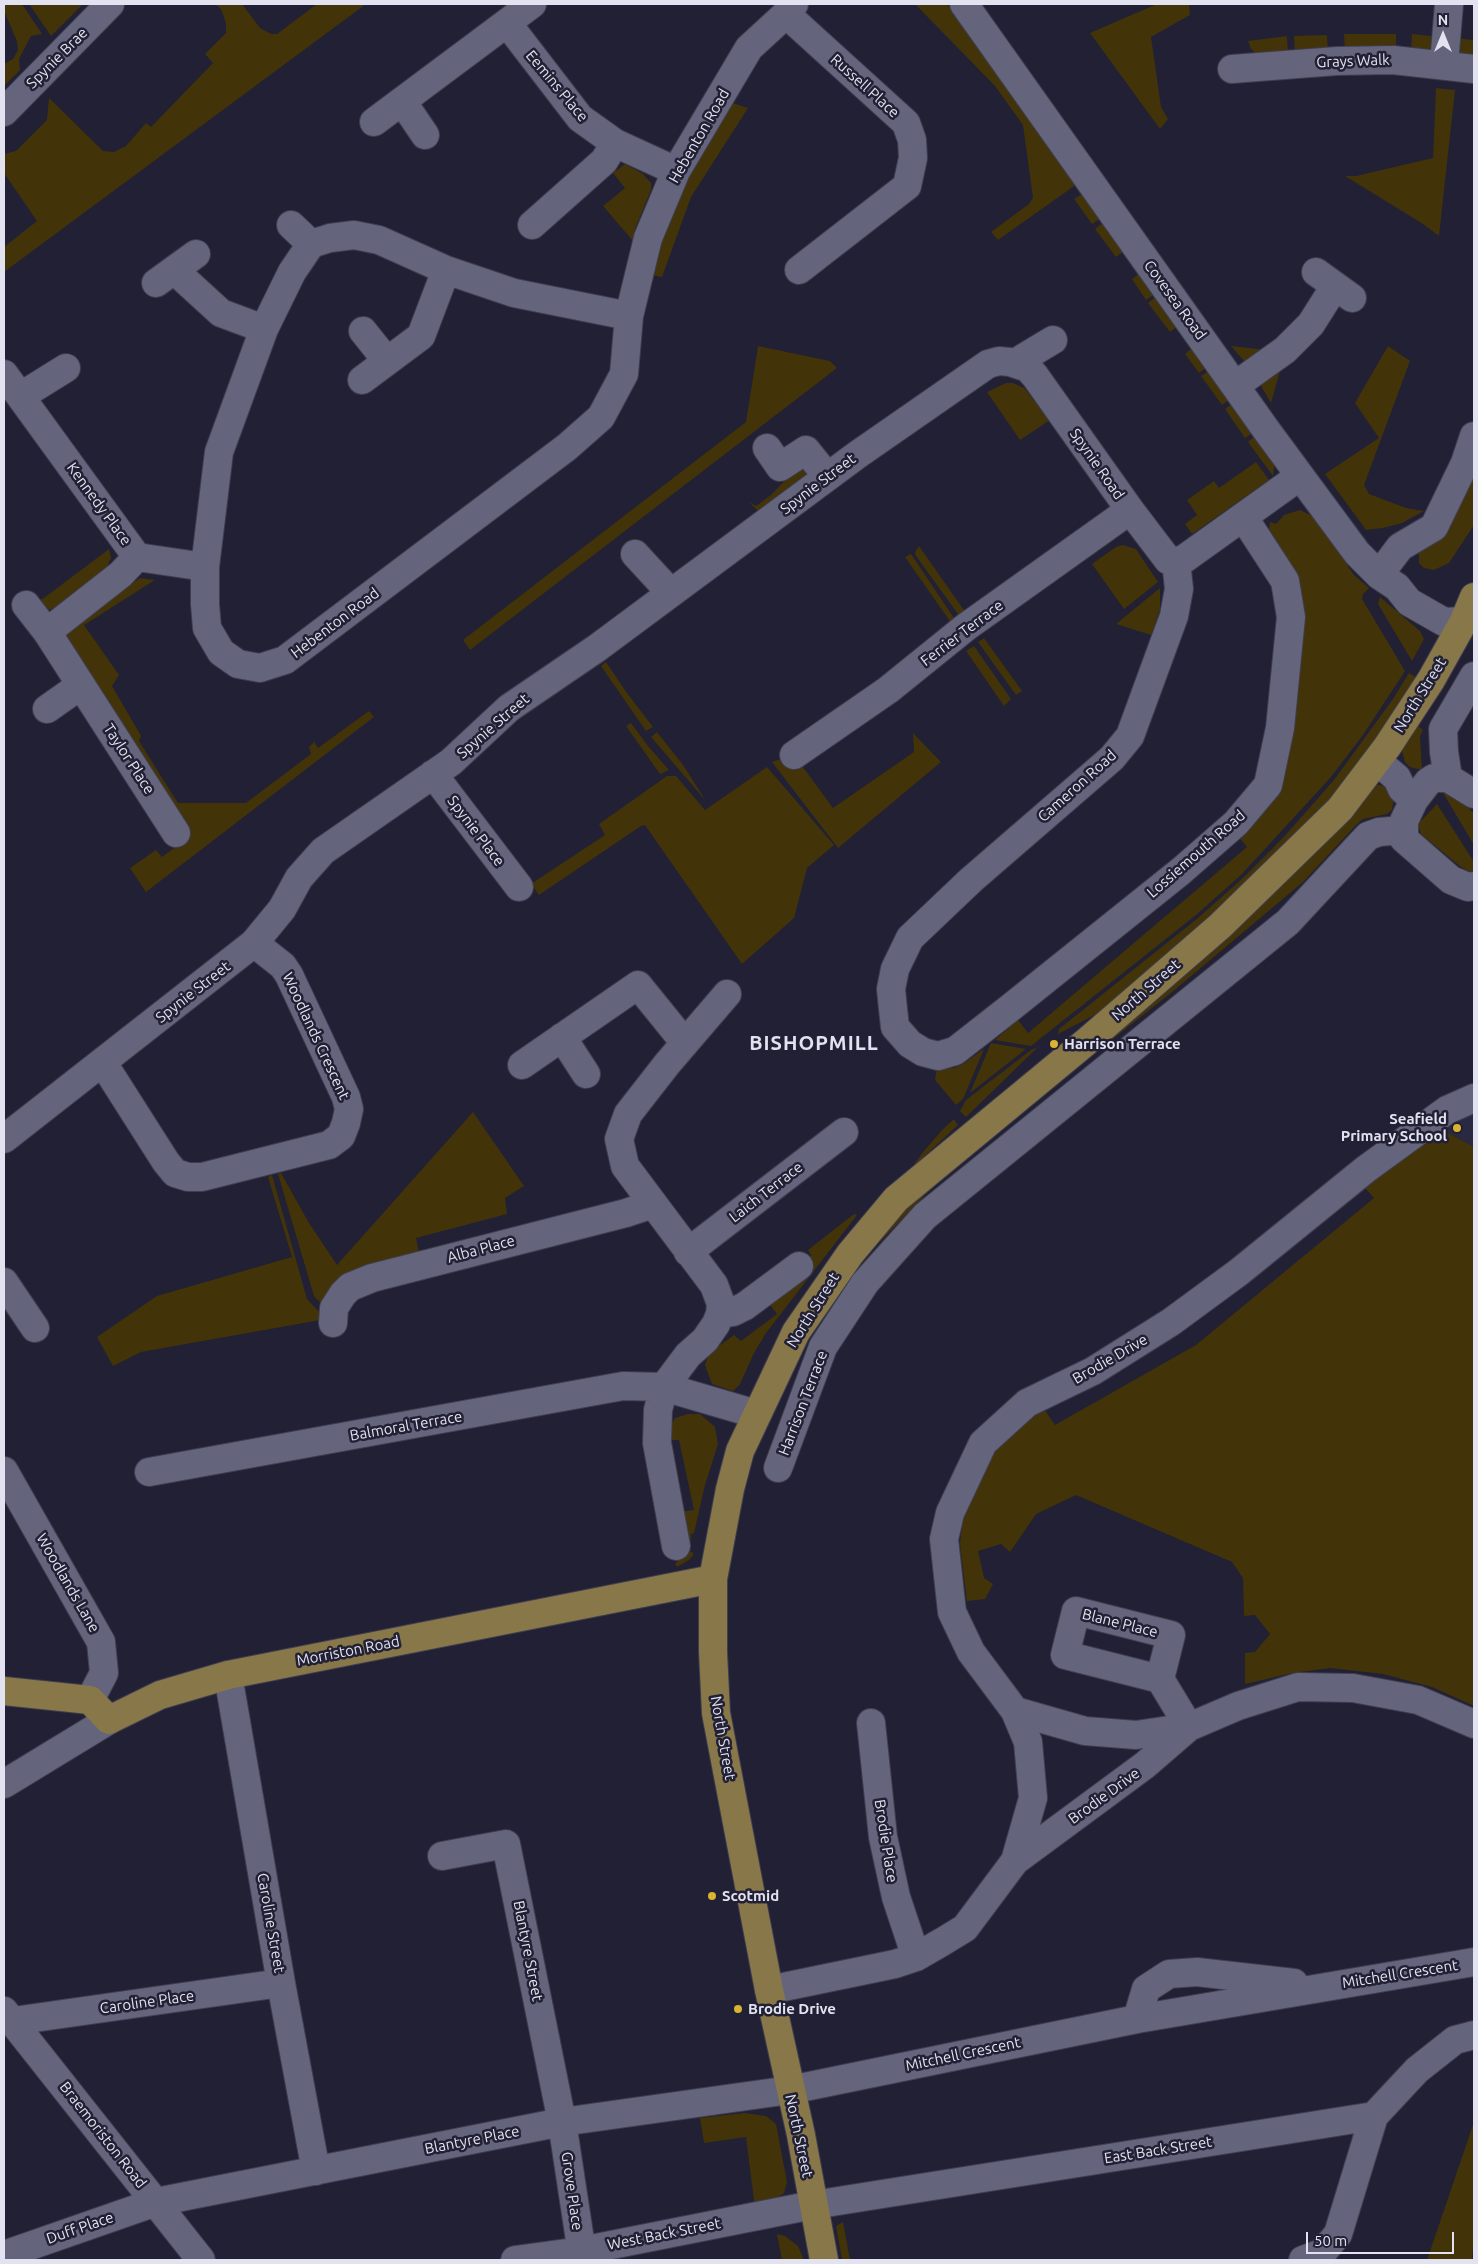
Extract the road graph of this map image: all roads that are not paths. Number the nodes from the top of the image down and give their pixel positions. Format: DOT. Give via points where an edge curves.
graph roads {
  1 [pos="110,4"];
  2 [pos="532,4"];
  3 [pos="964,4"];
  4 [pos="1448,4"];
  5 [pos="790,9"];
  6 [pos="506,22"];
  7 [pos="1444,64"];
  8 [pos="1232,69"];
  9 [pos="1474,69"];
  10 [pos="402,101"];
  11 [pos="4,112"];
  12 [pos="374,122"];
  13 [pos="425,135"];
  14 [pos="614,143"];
  15 [pos="676,171"];
  16 [pos="291,225"];
  17 [pos="532,225"];
  18 [pos="311,244"];
  19 [pos="196,254"];
  20 [pos="446,270"];
  21 [pos="799,270"];
  22 [pos="1334,285"];
  23 [pos="629,316"];
  24 [pos="264,329"];
  25 [pos="363,331"];
  26 [pos="1053,340"];
  27 [pos="387,361"];
  28 [pos="1019,364"];
  29 [pos="66,368"];
  30 [pos="4,374"];
  31 [pos="362,380"];
  32 [pos="1236,385"];
  33 [pos="21,396"];
  34 [pos="1474,436"];
  35 [pos="767,448"];
  36 [pos="827,476"];
  37 [pos="1300,476"];
  38 [pos="1130,510"];
  39 [pos="1244,518"];
  40 [pos="635,554"];
  41 [pos="137,557"];
  42 [pos="1176,561"];
  43 [pos="205,567"];
  44 [pos="1388,581"];
  45 [pos="670,592"];
  46 [pos="26,606"];
  47 [pos="1469,609"];
  48 [pos="47,632"];
  49 [pos="1474,676"];
  50 [pos="81,686"];
  51 [pos="47,710"];
  52 [pos="794,755"];
  53 [pos="1387,769"];
  54 [pos="433,774"];
  55 [pos="1448,778"];
  56 [pos="1418,794"];
  57 [pos="1474,794"];
  58 [pos="1403,830"];
  59 [pos="176,833"];
  60 [pos="519,887"];
  61 [pos="1473,892"];
  62 [pos="254,943"];
  63 [pos="727,994"];
  64 [pos="895,1027"];
  65 [pos="562,1037"];
  66 [pos="685,1043"];
  67 [pos="103,1063"];
  68 [pos="522,1065"];
  69 [pos="586,1074"];
  70 [pos="1474,1098"];
  71 [pos="844,1132"];
  72 [pos="4,1139"];
  73 [pos="653,1204"];
  74 [pos="688,1252"];
  75 [pos="799,1266"];
  76 [pos="4,1282"];
  77 [pos="720,1314"];
  78 [pos="333,1323"];
  79 [pos="35,1328"];
  80 [pos="664,1387"];
  81 [pos="756,1414"];
  82 [pos="778,1468"];
  83 [pos="4,1471"];
  84 [pos="149,1472"];
  85 [pos="676,1546"];
  86 [pos="713,1579"];
  87 [pos="228,1675"];
  88 [pos="1160,1679"];
  89 [pos="4,1691"];
  90 [pos="90,1700"];
  91 [pos="1015,1712"];
  92 [pos="109,1720"];
  93 [pos="871,1723"];
  94 [pos="1474,1724"];
  95 [pos="1189,1727"];
  96 [pos="4,1784"];
  97 [pos="442,1856"];
  98 [pos="1015,1861"];
  99 [pos="916,1957"];
  100 [pos="1474,1962"];
  101 [pos="281,1983"];
  102 [pos="1326,1987"];
  103 [pos="769,1990"];
  104 [pos="8,2016"];
  105 [pos="1137,2018"];
  106 [pos="1474,2035"];
  107 [pos="790,2090"];
  108 [pos="1374,2116"];
  109 [pos="562,2122"];
  110 [pos="316,2171"];
  111 [pos="156,2202"];
  112 [pos="813,2205"];
  113 [pos="5,2251"];
  114 [pos="582,2255"];
  115 [pos="201,2260"];
  116 [pos="515,2260"];
  117 [pos="824,2260"];
  118 [pos="1303,2260"];
  1 -- 11 [label="street, Spynie Brae"];
  2 -- 6 [label="street"];
  3 -- 32 [label="street, Covesea Road"];
  4 -- 7 [label="street"];
  5 -- 15 [label="street, Hebenton Road" via="749,48"];
  5 -- 21 [label="street, Russell Place" via="906,123 912,140 907,186"];
  6 -- 10 [label="street"];
  6 -- 14 [label="street, Eemins Place" via="580,118"];
  7 -- 8 [label="street, Grays Walk" via="1346,60"];
  7 -- 9 [label="street, Grays Walk"];
  10 -- 12 [label="street"];
  10 -- 13 [label="street"];
  14 -- 15 [label="street, Eemins Place"];
  14 -- 17 [label="street" via="604,161"];
  15 -- 23 [label="street, Hebenton Road" via="648,238"];
  16 -- 18 [label="street"];
  18 -- 20 [label="street" via="354,235 379,240"];
  18 -- 24 [label="street, Hebenton Road" via="292,272"];
  19 -- 24 [label="street" via="165,276 221,313"];
  20 -- 23 [label="street" via="514,293"];
  20 -- 27 [label="street" via="421,336"];
  22 -- 32 [label="street" via="1310,324 1285,350"];
  23 -- 43 [label="street, Hebenton Road" via="624,374 601,417 567,448 285,660 260,668 238,664 221,652 207,628"];
  24 -- 43 [label="street, Hebenton Road" via="219,452"];
  25 -- 27 [label="street"];
  26 -- 28 [label="street" via="1023,358"];
  27 -- 31 [label="street"];
  28 -- 36 [label="street, Spynie Street" via="1000,361 988,364"];
  28 -- 38 [label="street, Spynie Road" via="1035,376"];
  29 -- 33 [label="street"];
  30 -- 33 [label="street, Kennedy Place"];
  32 -- 37 [label="street, Covesea Road"];
  33 -- 41 [label="street, Kennedy Place"];
  34 -- 44 [label="street" via="1466,463 1434,528 1400,547"];
  35 -- 36 [label="street" via="780,467 806,450"];
  36 -- 45 [label="street, Spynie Street" via="761,528"];
  37 -- 39 [label="street"];
  37 -- 44 [label="street, Covesea Road" via="1358,553"];
  38 -- 42 [label="street, Spynie Road" via="1168,560"];
  38 -- 52 [label="street, Ferrier Terrace" via="966,626 888,690"];
  39 -- 42 [label="street" via="1184,559"];
  39 -- 64 [label="street, Lossiemouth Road" via="1285,581 1291,617 1280,728 1268,785 1236,823 1181,871 955,1051 938,1056 923,1052 910,1044"];
  40 -- 45 [label="street"];
  41 -- 43 [label="street, Kennedy Place"];
  41 -- 48 [label="street" via="121,574"];
  42 -- 64 [label="street, Cameron Road" via="1179,589 1174,616 1130,736 1112,758 970,880 910,938 895,968 891,989"];
  44 -- 47 [label="street, Covesea Road" via="1409,602 1444,622"];
  45 -- 54 [label="street, Spynie Street" via="597,648 509,708 451,762"];
  46 -- 48 [label="street, Taylor Place"];
  47 -- 53 [label="main road, North Street"];
  48 -- 50 [label="street, Taylor Place"];
  49 -- 55 [label="street" via="1443,729"];
  50 -- 51 [label="street"];
  50 -- 59 [label="street, Taylor Place"];
  53 -- 56 [label="street" via="1402,789"];
  53 -- 81 [label="main road, North Street" via="1340,809 1220,926 1094,1036 896,1199 850,1254 796,1332"];
  54 -- 60 [label="street, Spynie Place"];
  54 -- 62 [label="street, Spynie Street" via="323,851 299,878 282,909"];
  55 -- 56 [label="street" via="1434,778"];
  55 -- 57 [label="street"];
  56 -- 58 [label="street" via="1407,813"];
  58 -- 61 [label="street" via="1404,839 1412,848 1451,880"];
  58 -- 82 [label="street, Harrison Terrace" via="1379,832 1364,840 1288,922 924,1216 865,1283 823,1347"];
  62 -- 67 [label="street, Spynie Street"];
  62 -- 67 [label="street, Woodlands Crescent" via="283,966 289,975 346,1097 349,1109 341,1136 329,1145 202,1177 188,1177 175,1173 166,1162"];
  63 -- 66 [label="street"];
  65 -- 66 [label="street" via="638,985"];
  65 -- 68 [label="street"];
  65 -- 69 [label="street"];
  66 -- 73 [label="street" via="628,1114 619,1139 625,1166"];
  67 -- 72 [label="street, Spynie Street"];
  70 -- 91 [label="street, Brodie Drive" via="1447,1110 1366,1169 1171,1322 1093,1371 1027,1403 983,1443 950,1513 944,1539 946,1577 952,1612 970,1652"];
  71 -- 74 [label="street, Laich Terrace"];
  73 -- 74 [label="street"];
  73 -- 78 [label="street, Alba Place" via="372,1278 343,1294 334,1308"];
  74 -- 77 [label="street" via="719,1295"];
  75 -- 77 [label="street" via="745,1306"];
  76 -- 79 [label="street"];
  77 -- 80 [label="street" via="705,1340 688,1355"];
  80 -- 81 [label="street, Balmoral Terrace"];
  80 -- 84 [label="street, Balmoral Terrace" via="623,1386"];
  80 -- 85 [label="street" via="656,1442"];
  81 -- 86 [label="main road, North Street" via="740,1451 730,1489"];
  83 -- 90 [label="street, Woodlands Lane" via="101,1642 104,1673"];
  86 -- 87 [label="main road, Morriston Road"];
  86 -- 103 [label="main road, North Street" via="716,1713"];
  87 -- 92 [label="main road, Morriston Road" via="160,1695"];
  87 -- 101 [label="street, Caroline Street"];
  88 -- 95 [label="street"];
  89 -- 90 [label="main road"];
  90 -- 92 [label="main road"];
  91 -- 95 [label="street, Brodie Drive" via="1084,1731 1136,1735"];
  91 -- 98 [label="street, Brodie Drive" via="1028,1742 1033,1798"];
  92 -- 96 [label="street, Morriston Road"];
  93 -- 99 [label="street, Brodie Place" via="883,1837 896,1897"];
  94 -- 95 [label="street, Brodie Drive" via="1418,1700 1353,1688 1298,1687 1238,1706"];
  95 -- 98 [label="street, Brodie Drive" via="1145,1765"];
  97 -- 109 [label="street, Blantyre Street" via="506,1844"];
  98 -- 99 [label="street, Brodie Drive" via="965,1928"];
  99 -- 103 [label="street, Brodie Drive" via="871,1970"];
  100 -- 102 [label="street, Mitchell Crescent"];
  101 -- 104 [label="street, Caroline Place"];
  101 -- 110 [label="street, Caroline Street"];
  102 -- 105 [label="street, Mitchell Crescent"];
  102 -- 105 [label="street, Mitchell Crescent" via="1198,1972 1169,1974 1146,1989"];
  103 -- 107 [label="main road, North Street"];
  104 -- 111 [label="street, Braemoriston Road"];
  105 -- 107 [label="street, Mitchell Crescent"];
  106 -- 108 [label="street" via="1454,2040 1417,2070"];
  107 -- 109 [label="street, Blantyre Place"];
  107 -- 112 [label="main road, North Street"];
  108 -- 112 [label="street, East Back Street"];
  108 -- 118 [label="street" via="1338,2234 1322,2253"];
  109 -- 110 [label="street, Blantyre Place"];
  109 -- 114 [label="street, Grove Place"];
  110 -- 111 [label="street, Blantyre Place"];
  111 -- 113 [label="street, Duff Place"];
  111 -- 115 [label="street, Braemoriston Road"];
  112 -- 114 [label="street, West Back Street"];
  112 -- 117 [label="main road, North Street"];
  114 -- 116 [label="street, West Back Street"];
}
